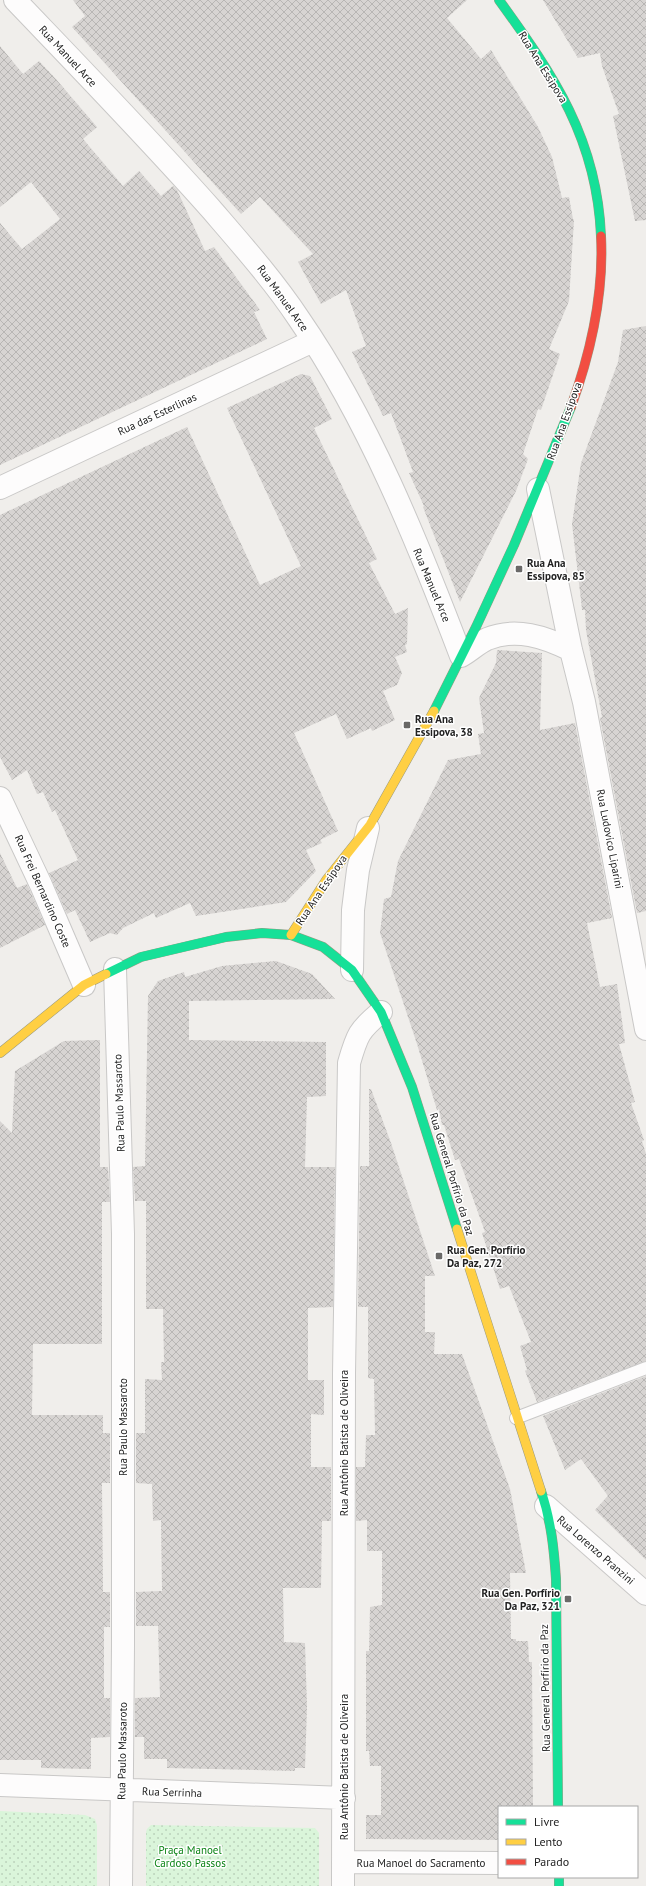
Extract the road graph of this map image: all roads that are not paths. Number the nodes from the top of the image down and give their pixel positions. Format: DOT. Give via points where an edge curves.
graph roads {
  1 [pos="15,0"];
  2 [pos="499,0"];
  3 [pos="313,341"];
  4 [pos="0,488"];
  5 [pos="538,489"];
  6 [pos="571,650"];
  7 [pos="461,656"];
  8 [pos="0,798"];
  9 [pos="368,828"];
  10 [pos="291,935"];
  11 [pos="115,968"];
  12 [pos="352,970"];
  13 [pos="84,985"];
  14 [pos="382,1012"];
  15 [pos="646,1029"];
  16 [pos="0,1053"];
  17 [pos="646,1368"];
  18 [pos="516,1418"];
  19 [pos="546,1506"];
  20 [pos="646,1594"];
  21 [pos="0,1785"];
  22 [pos="122,1790"];
  23 [pos="344,1798"];
  24 [pos="558,1806"];
  25 [pos="343,1862"];
  26 [pos="498,1863"];
  27 [pos="121,1886"];
  28 [pos="343,1886"];
  1 -- 3 [label="street, Rua Manuel Arce" via="181,176 252,257 300,319"];
  2 -- 5 [label="street, Rua Ana Essipova" via="563,95 586,145 598,199 602,241 601,278 593,332 578,386"];
  3 -- 4 [label="street, Rua das Esterlinas"];
  3 -- 7 [label="street, Rua Manuel Arce" via="376,451"];
  5 -- 6 [label="street, Rua Ludovico Liparini"];
  5 -- 7 [label="street, Rua Ana Essipova" via="503,571"];
  6 -- 7 [label="street" via="532,635 506,634 487,640"];
  6 -- 15 [label="street, Rua Ludovico Liparini" via="584,702"];
  7 -- 9 [label="street, Rua Ana Essipova" via="449,683"];
  8 -- 13 [label="street, Rua Frei Bernardino Coste"];
  9 -- 10 [label="street, Rua Ana Essipova" via="339,862"];
  9 -- 12 [label="street, Rua Ana Essipova" via="358,870 353,910"];
  10 -- 11 [label="street, Rua General Porfírio da Paz" via="262,933 226,937 141,957"];
  10 -- 12 [label="street, Rua General Porfírio da Paz" via="323,947"];
  11 -- 13 [label="street, Rua General Porfírio da Paz"];
  11 -- 22 [label="street, Rua Paulo Massaroto" via="123,1234"];
  12 -- 14 [label="street, Rua General Porfírio da Paz"];
  13 -- 16 [label="street, Rua General Porfírio da Paz"];
  14 -- 18 [label="street, Rua General Porfírio da Paz" via="412,1086"];
  14 -- 23 [label="street, Rua Antônio Batista de Oliveira" via="363,1026 349,1063 344,1374"];
  17 -- 18 [label="lane"];
  18 -- 19 [label="street, Rua General Porfírio da Paz"];
  19 -- 20 [label="street, Rua Lorenzo Pranzini"];
  19 -- 24 [label="street, Rua General Porfírio da Paz" via="553,1542 556,1579"];
  21 -- 22 [label="street, Rua Serrinha"];
  22 -- 23 [label="street, Rua Serrinha"];
  22 -- 27 [label="street, Rua Paulo Massaroto"];
  23 -- 25 [label="street, Rua Antônio Batista de Oliveira"];
  25 -- 26 [label="street, Rua Manoel do Sacramento"];
  25 -- 28 [label="street, Rua Antônio Batista de Oliveira"];
}
